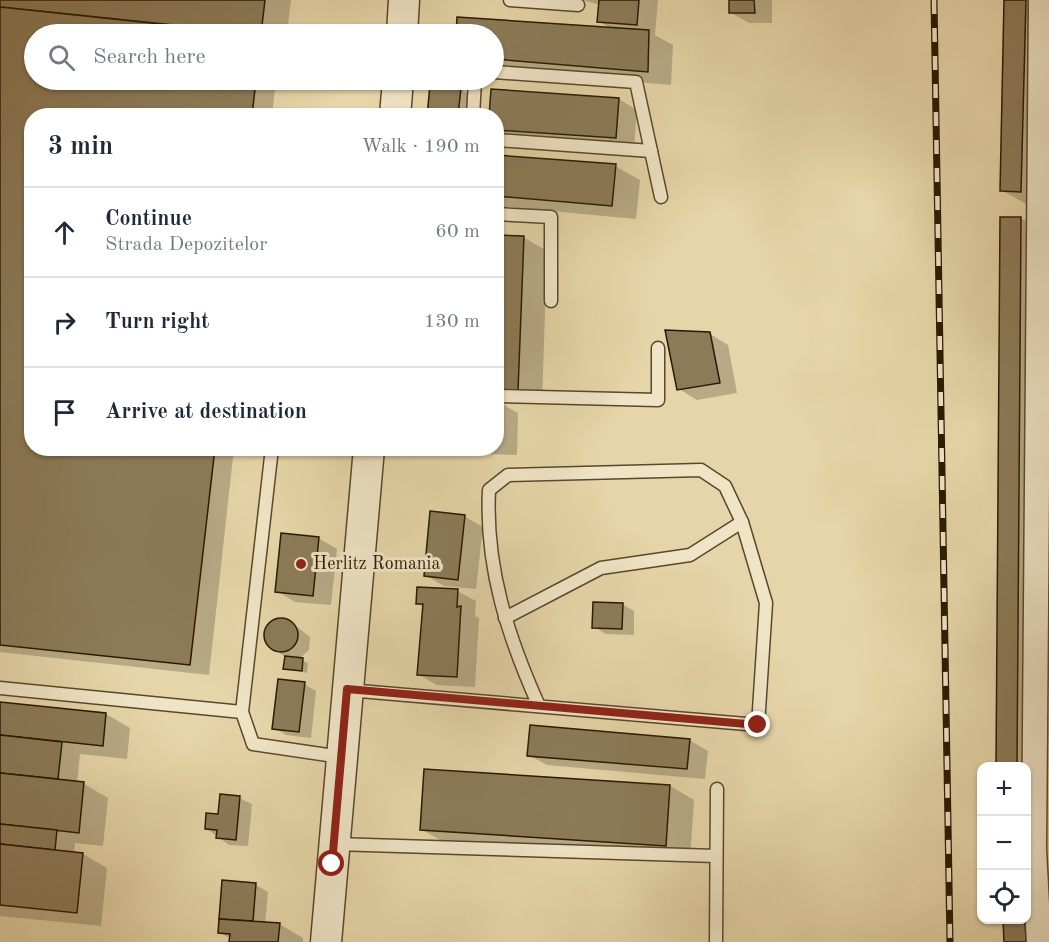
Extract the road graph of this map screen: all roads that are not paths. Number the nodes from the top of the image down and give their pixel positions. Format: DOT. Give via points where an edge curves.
graph roads {
  1 [pos="404,0"];
  2 [pos="510,0"];
  3 [pos="1041,0"];
  4 [pos="548,1"];
  5 [pos="578,5"];
  6 [pos="403,24"];
  7 [pos="504,73"];
  8 [pos="397,90"];
  9 [pos="474,90"];
  10 [pos="396,108"];
  11 [pos="473,108"];
  12 [pos="504,141"];
  13 [pos="651,151"];
  14 [pos="661,197"];
  15 [pos="504,214"];
  16 [pos="550,302"];
  17 [pos="658,348"];
  18 [pos="504,396"];
  19 [pos="271,456"];
  20 [pos="368,456"];
  21 [pos="1042,458"];
  22 [pos="742,522"];
  23 [pos="505,618"];
  24 [pos="0,688"];
  25 [pos="347,689"];
  26 [pos="539,706"];
  27 [pos="242,712"];
  28 [pos="341,757"];
  29 [pos="1042,774"];
  30 [pos="717,789"];
  31 [pos="334,844"];
  32 [pos="716,856"];
  33 [pos="326,942"];
  34 [pos="716,942"];
  35 [pos="1039,942"];
  1 -- 6 [label="street"];
  2 -- 4 [label="lane"];
  3 -- 21 [label="street"];
  4 -- 5 [label="lane"];
  7 -- 13 [label="lane" via="636,82"];
  8 -- 10 [label="street"];
  9 -- 11 [label="lane"];
  12 -- 13 [label="lane"];
  13 -- 14 [label="lane"];
  15 -- 16 [label="lane" via="551,217"];
  17 -- 18 [label="lane" via="658,400"];
  19 -- 27 [label="lane"];
  20 -- 25 [label="street"];
  21 -- 29 [label="street"];
  22 -- 23 [label="lane" via="690,555 601,568"];
  22 -- 23 [label="lane" via="725,486 701,470 508,475 489,490 487,521 496,590"];
  22 -- 26 [label="lane" via="766,603 758,725"];
  23 -- 26 [label="lane" via="516,655"];
  24 -- 27 [label="lane"];
  25 -- 26 [label="lane"];
  25 -- 28 [label="street"];
  27 -- 28 [label="lane" via="253,744"];
  28 -- 31 [label="street"];
  29 -- 35 [label="street" via="1034,849"];
  30 -- 32 [label="lane"];
  31 -- 32 [label="lane"];
  31 -- 33 [label="street"];
  32 -- 34 [label="lane"];
}
